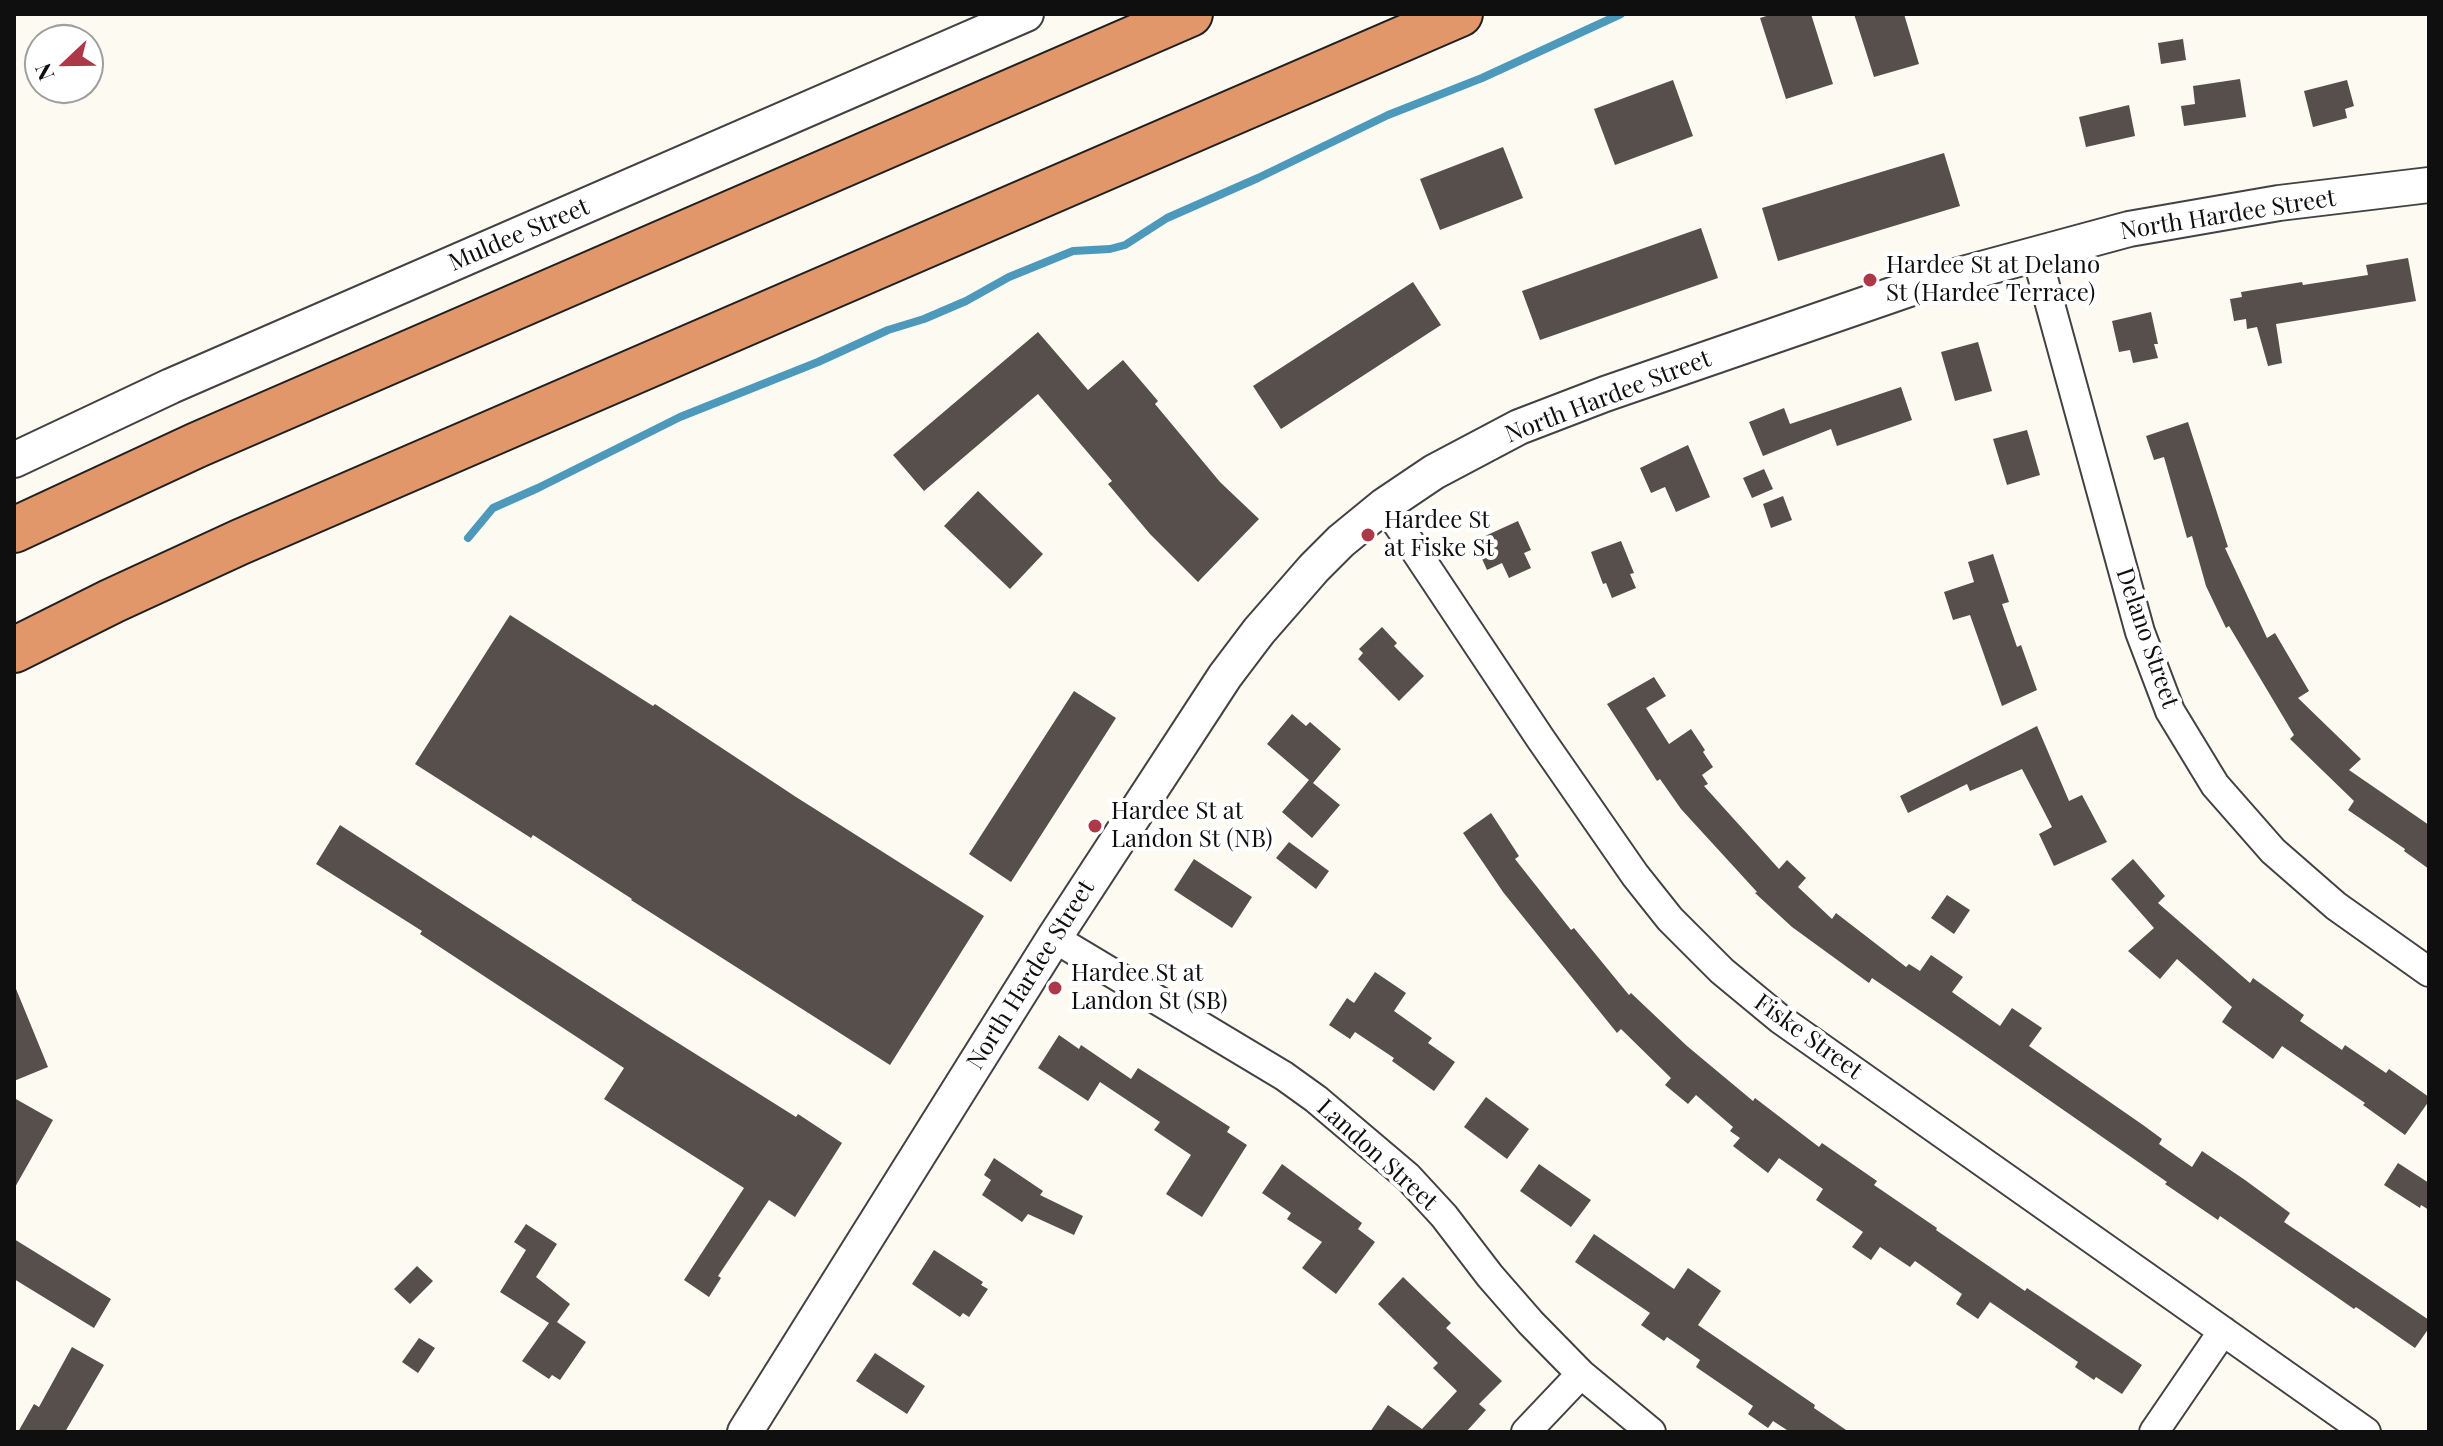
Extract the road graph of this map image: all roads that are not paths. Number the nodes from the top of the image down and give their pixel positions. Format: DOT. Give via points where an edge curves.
graph roads {
  1 [pos="1026,14"];
  2 [pos="1190,14"];
  3 [pos="1460,14"];
  4 [pos="2429,185"];
  5 [pos="2036,253"];
  6 [pos="14,460"];
  7 [pos="1385,505"];
  8 [pos="14,530"];
  9 [pos="14,650"];
  10 [pos="1054,938"];
  11 [pos="2429,972"];
  12 [pos="2223,1331"];
  13 [pos="1581,1374"];
  14 [pos="745,1432"];
  15 [pos="1526,1432"];
  16 [pos="1651,1432"];
  17 [pos="2154,1432"];
  18 [pos="2366,1432"];
  1 -- 6 [label="street, Muldee Street" via="171,386"];
  2 -- 8 [label="highway" via="197,445"];
  3 -- 9 [label="highway" via="240,542"];
  4 -- 5 [label="street, North Hardee Street" via="2279,203 2129,229"];
  5 -- 7 [label="street, North Hardee Street" via="1915,287 1549,415 1434,472"];
  5 -- 11 [label="street, Delano Street" via="2140,632 2170,711 2215,785 2273,851 2336,906"];
  7 -- 10 [label="street, North Hardee Street" via="1341,541 1259,631"];
  7 -- 12 [label="street, Fiske Street" via="1635,875 1722,971 1780,1019"];
  10 -- 13 [label="street, Landon Street" via="1316,1099 1408,1177"];
  10 -- 14 [label="street, North Hardee Street"];
  12 -- 17 [label="street"];
  12 -- 18 [label="street, Fiske Street"];
  13 -- 15 [label="street"];
  13 -- 16 [label="street, Landon Street"];
}
